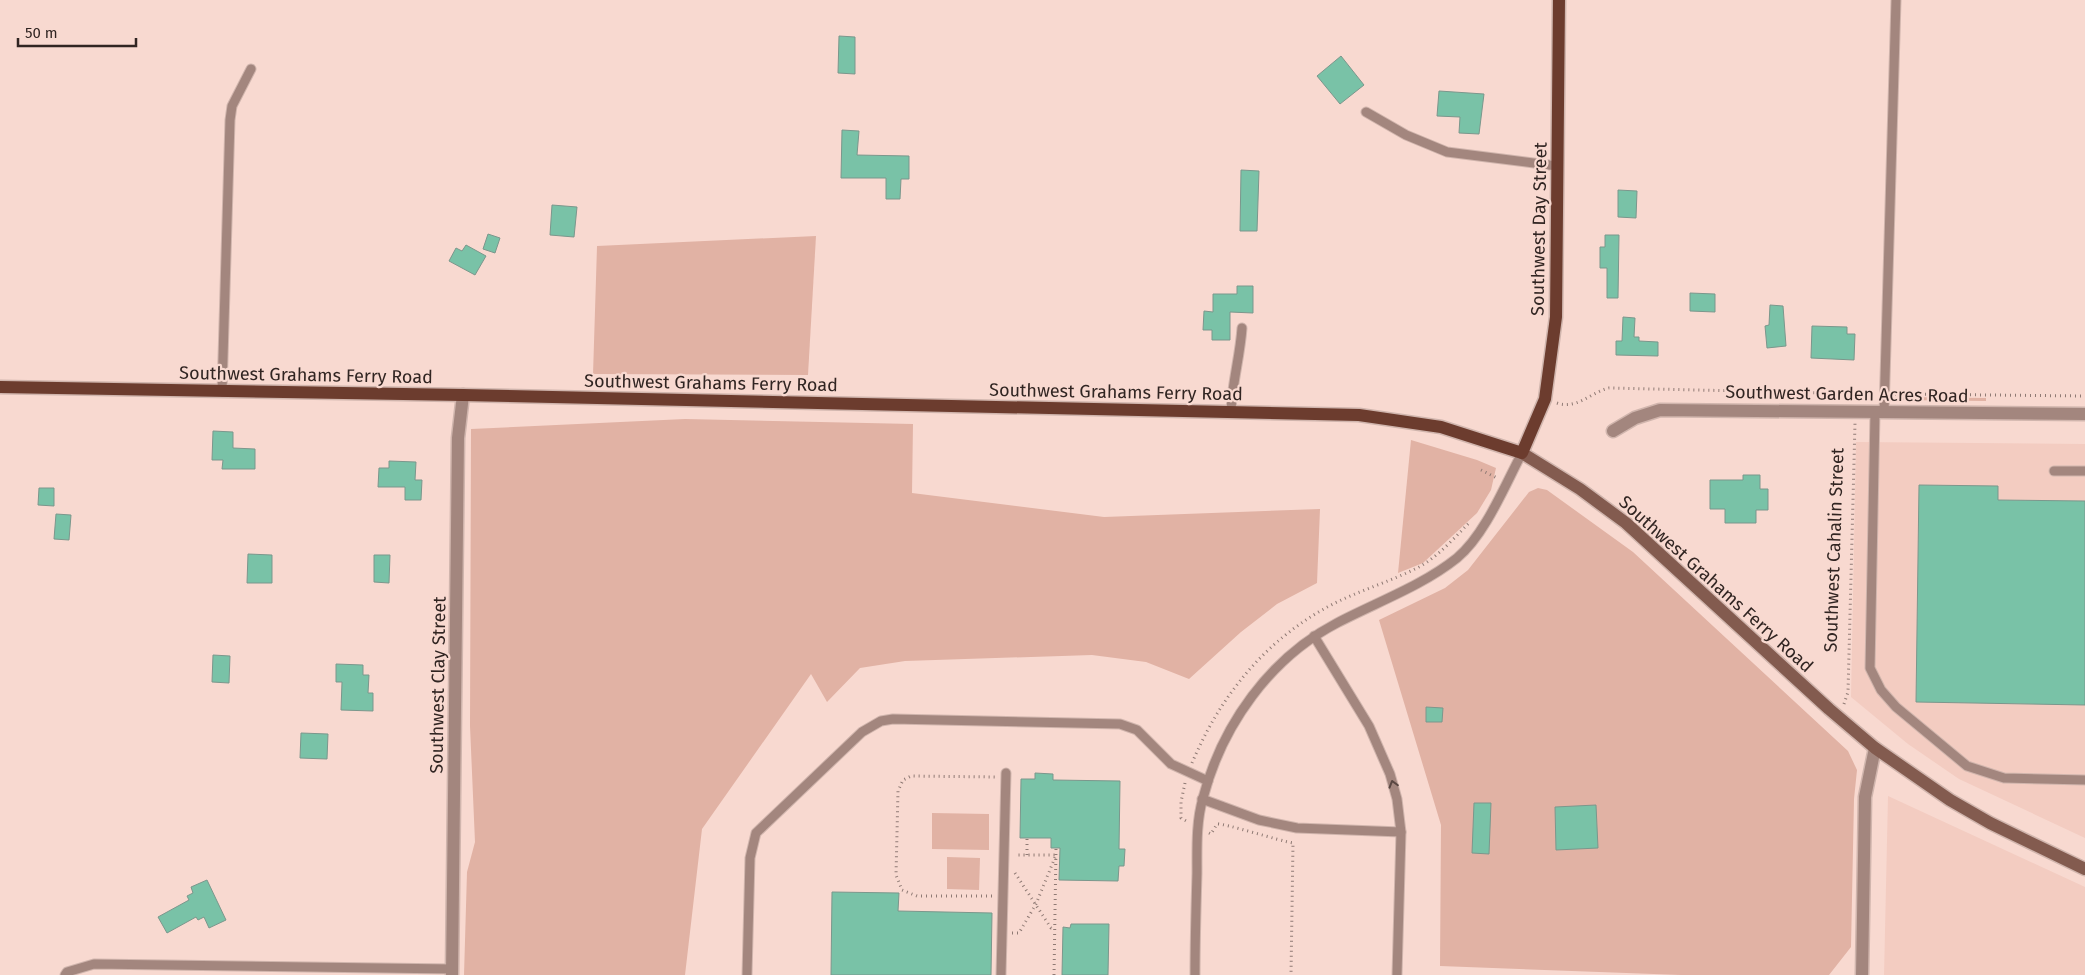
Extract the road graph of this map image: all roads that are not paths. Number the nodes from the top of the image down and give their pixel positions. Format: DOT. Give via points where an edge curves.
graph roads {
  1 [pos="1559,0"];
  2 [pos="1896,0"];
  3 [pos="251,69"];
  4 [pos="1366,112"];
  5 [pos="1557,166"];
  6 [pos="1242,328"];
  7 [pos="0,388"];
  8 [pos="222,392"];
  9 [pos="463,395"];
  10 [pos="1231,412"];
  11 [pos="1879,413"];
  12 [pos="2085,414"];
  13 [pos="1613,432"];
  14 [pos="1522,452"];
  15 [pos="2054,471"];
  16 [pos="2085,471"];
  17 [pos="1314,636"];
  18 [pos="1875,748"];
  19 [pos="1005,775"];
  20 [pos="2085,780"];
  21 [pos="1208,781"];
  22 [pos="1202,799"];
  23 [pos="1401,832"];
  24 [pos="2085,870"];
  25 [pos="452,972"];
  26 [pos="65,975"];
  27 [pos="747,975"];
  28 [pos="1001,975"];
  29 [pos="1195,975"];
  30 [pos="1398,975"];
  31 [pos="1862,975"];
  1 -- 5 [label="main road, Southwest Day Street"];
  2 -- 11 [label="lane"];
  3 -- 8 [label="lane" via="232,106 230,120"];
  4 -- 5 [label="lane" via="1406,135 1447,152"];
  5 -- 14 [label="main road, Southwest Day Street" via="1556,317 1545,399"];
  6 -- 10 [label="lane" via="1239,360 1232,384"];
  7 -- 8 [label="main road, Southwest Grahams Ferry Road"];
  8 -- 9 [label="main road, Southwest Grahams Ferry Road"];
  9 -- 10 [label="main road, Southwest Grahams Ferry Road"];
  9 -- 25 [label="street, Southwest Clay Street" via="458,438"];
  10 -- 14 [label="main road, Southwest Grahams Ferry Road" via="1386,418 1441,427"];
  11 -- 12 [label="street, Southwest Garden Acres Road"];
  11 -- 13 [label="street, Southwest Garden Acres Road" via="1660,410 1635,418"];
  11 -- 20 [label="lane" via="1870,668 1873,677 1896,707 1967,766 2004,778"];
  14 -- 17 [label="lane" via="1485,524 1458,557 1432,575"];
  14 -- 18 [label="main road, Southwest Grahams Ferry Road" via="1626,523"];
  15 -- 16 [label="lane"];
  17 -- 21 [label="lane" via="1288,656 1259,686 1227,736"];
  23 -- 17 [label="lane, one-way" via="1397,799 1381,750"];
  18 -- 24 [label="main road, Southwest Grahams Ferry Road" via="1974,814"];
  18 -- 31 [label="street" via="1865,797"];
  19 -- 28 [label="lane"];
  21 -- 22 [label="lane"];
  21 -- 27 [label="lane" via="1167,760 1137,730 1120,724 881,721 862,732 756,833 750,858"];
  22 -- 23 [label="lane" via="1259,820 1290,827"];
  22 -- 29 [label="lane" via="1198,827"];
  23 -- 30 [label="lane"];
  25 -- 26 [label="lane" via="94,964"];
}
